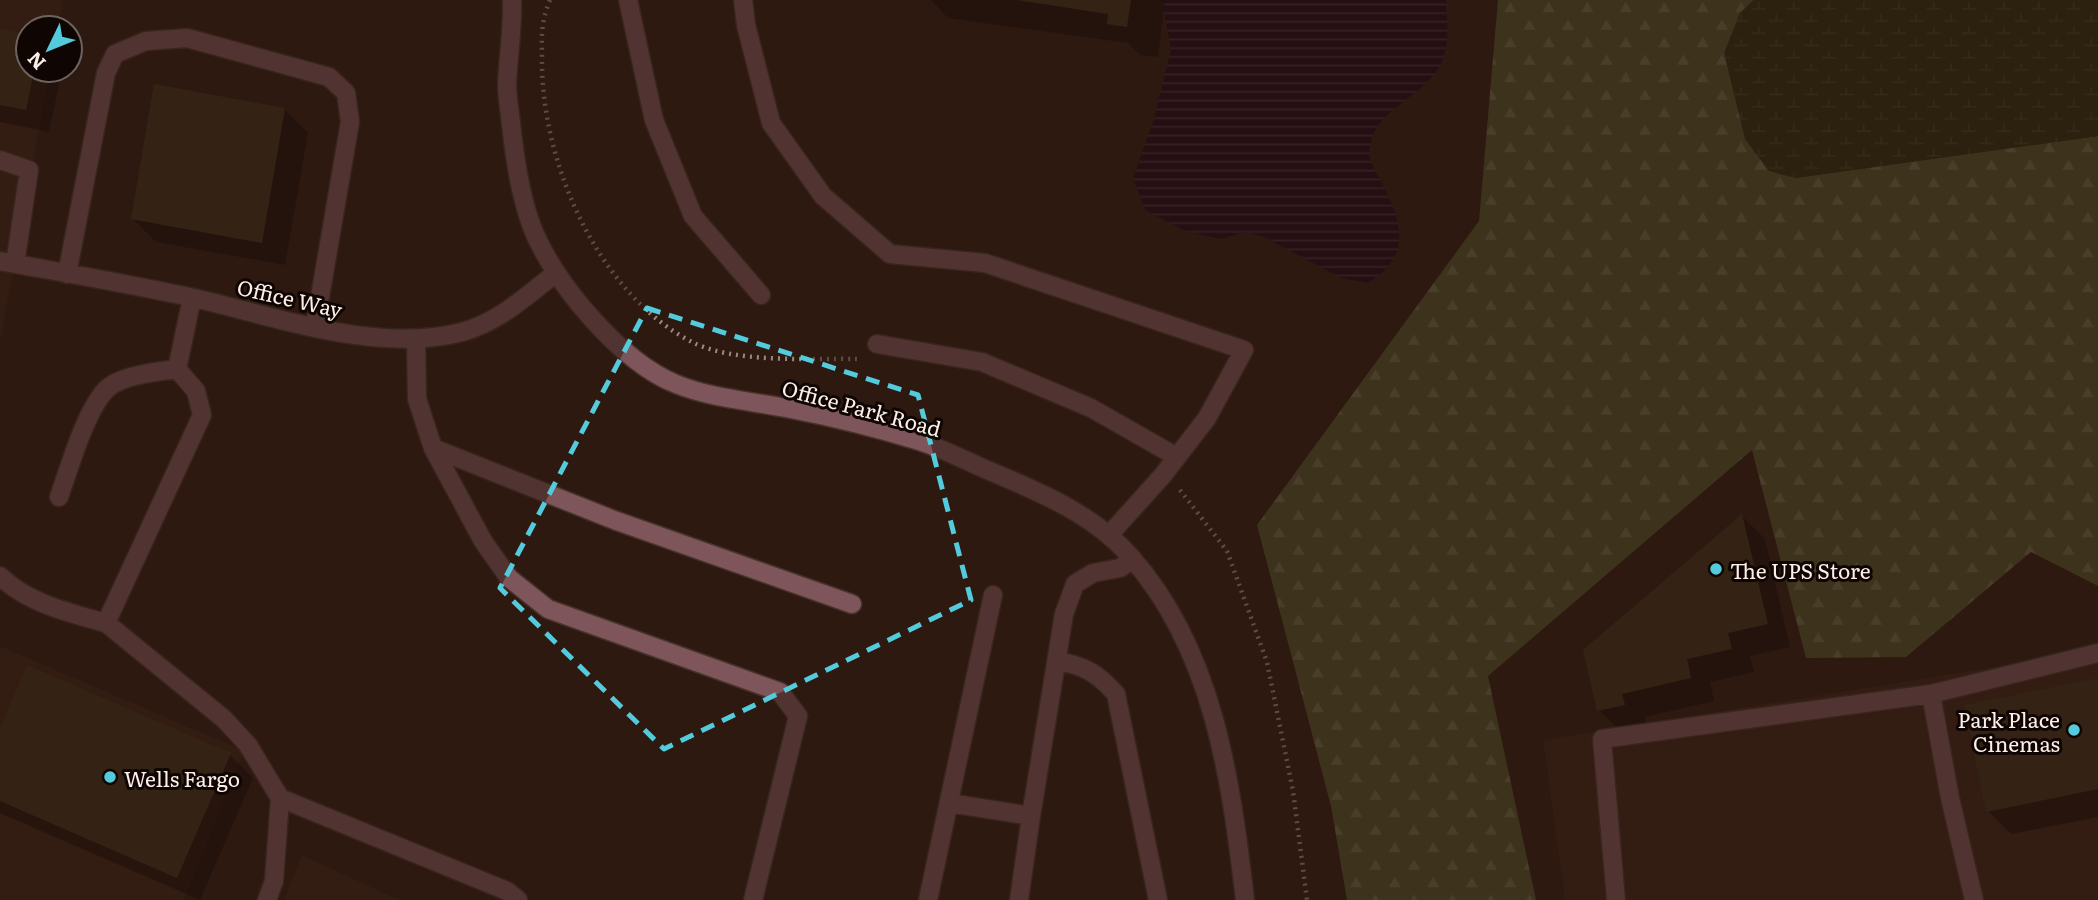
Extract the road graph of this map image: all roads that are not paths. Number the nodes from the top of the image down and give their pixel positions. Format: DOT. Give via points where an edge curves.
graph roads {
  1 [pos="512,0"];
  2 [pos="628,0"];
  3 [pos="743,0"];
  4 [pos="0,160"];
  5 [pos="7,262"];
  6 [pos="556,273"];
  7 [pos="67,274"];
  8 [pos="761,295"];
  9 [pos="192,298"];
  10 [pos="315,326"];
  11 [pos="416,340"];
  12 [pos="877,344"];
  13 [pos="177,369"];
  14 [pos="433,448"];
  15 [pos="1177,457"];
  16 [pos="59,496"];
  17 [pos="1110,534"];
  18 [pos="1133,559"];
  19 [pos="0,576"];
  20 [pos="993,595"];
  21 [pos="852,604"];
  22 [pos="106,623"];
  23 [pos="2098,653"];
  24 [pos="1058,661"];
  25 [pos="1931,694"];
  26 [pos="280,798"];
  27 [pos="949,803"];
  28 [pos="1031,816"];
  29 [pos="267,900"];
  30 [pos="518,900"];
  31 [pos="753,900"];
  32 [pos="928,900"];
  33 [pos="1019,900"];
  34 [pos="1158,900"];
  35 [pos="1245,900"];
  36 [pos="1616,900"];
  37 [pos="1974,900"];
  1 -- 6 [label="street, Office Park Road" via="507,88 517,171 533,227"];
  2 -- 8 [label="street" via="654,120 693,216"];
  3 -- 15 [label="street" via="771,123 822,196 890,254 985,263 1244,350 1207,418"];
  4 -- 5 [label="street" via="29,170"];
  5 -- 7 [label="street, Office Way"];
  6 -- 11 [label="street, Office Way" via="499,317 462,332"];
  6 -- 17 [label="street, Office Park Road" via="586,312 624,349 676,385 919,442 1027,487"];
  7 -- 9 [label="street, Office Way"];
  7 -- 10 [label="street" via="106,72 116,54 146,41 187,38 329,77 346,93 349,122"];
  9 -- 10 [label="street, Office Way"];
  9 -- 13 [label="street"];
  10 -- 11 [label="street, Office Way" via="361,337"];
  11 -- 14 [label="street" via="417,399"];
  12 -- 15 [label="street" via="982,362 1091,408"];
  13 -- 16 [label="street" via="144,373 109,387 91,413"];
  13 -- 22 [label="street" via="196,391 202,415"];
  14 -- 21 [label="street" via="614,520"];
  14 -- 31 [label="street" via="509,578 548,609 780,692 798,716"];
  15 -- 17 [label="street"];
  17 -- 18 [label="street, Office Park Road"];
  18 -- 24 [label="street" via="1075,584 1064,614"];
  18 -- 35 [label="street, Office Park Road" via="1173,619 1218,731 1234,807"];
  19 -- 22 [label="street" via="45,604"];
  20 -- 27 [label="street"];
  22 -- 26 [label="street" via="224,719 248,745"];
  23 -- 25 [label="street"];
  24 -- 28 [label="street"];
  24 -- 34 [label="street" via="1080,665 1102,678 1116,694"];
  25 -- 36 [label="street" via="1602,740"];
  25 -- 37 [label="street"];
  26 -- 29 [label="street" via="274,881"];
  26 -- 30 [label="street" via="508,891"];
  27 -- 28 [label="street"];
  27 -- 32 [label="street"];
  28 -- 33 [label="street"];
}
